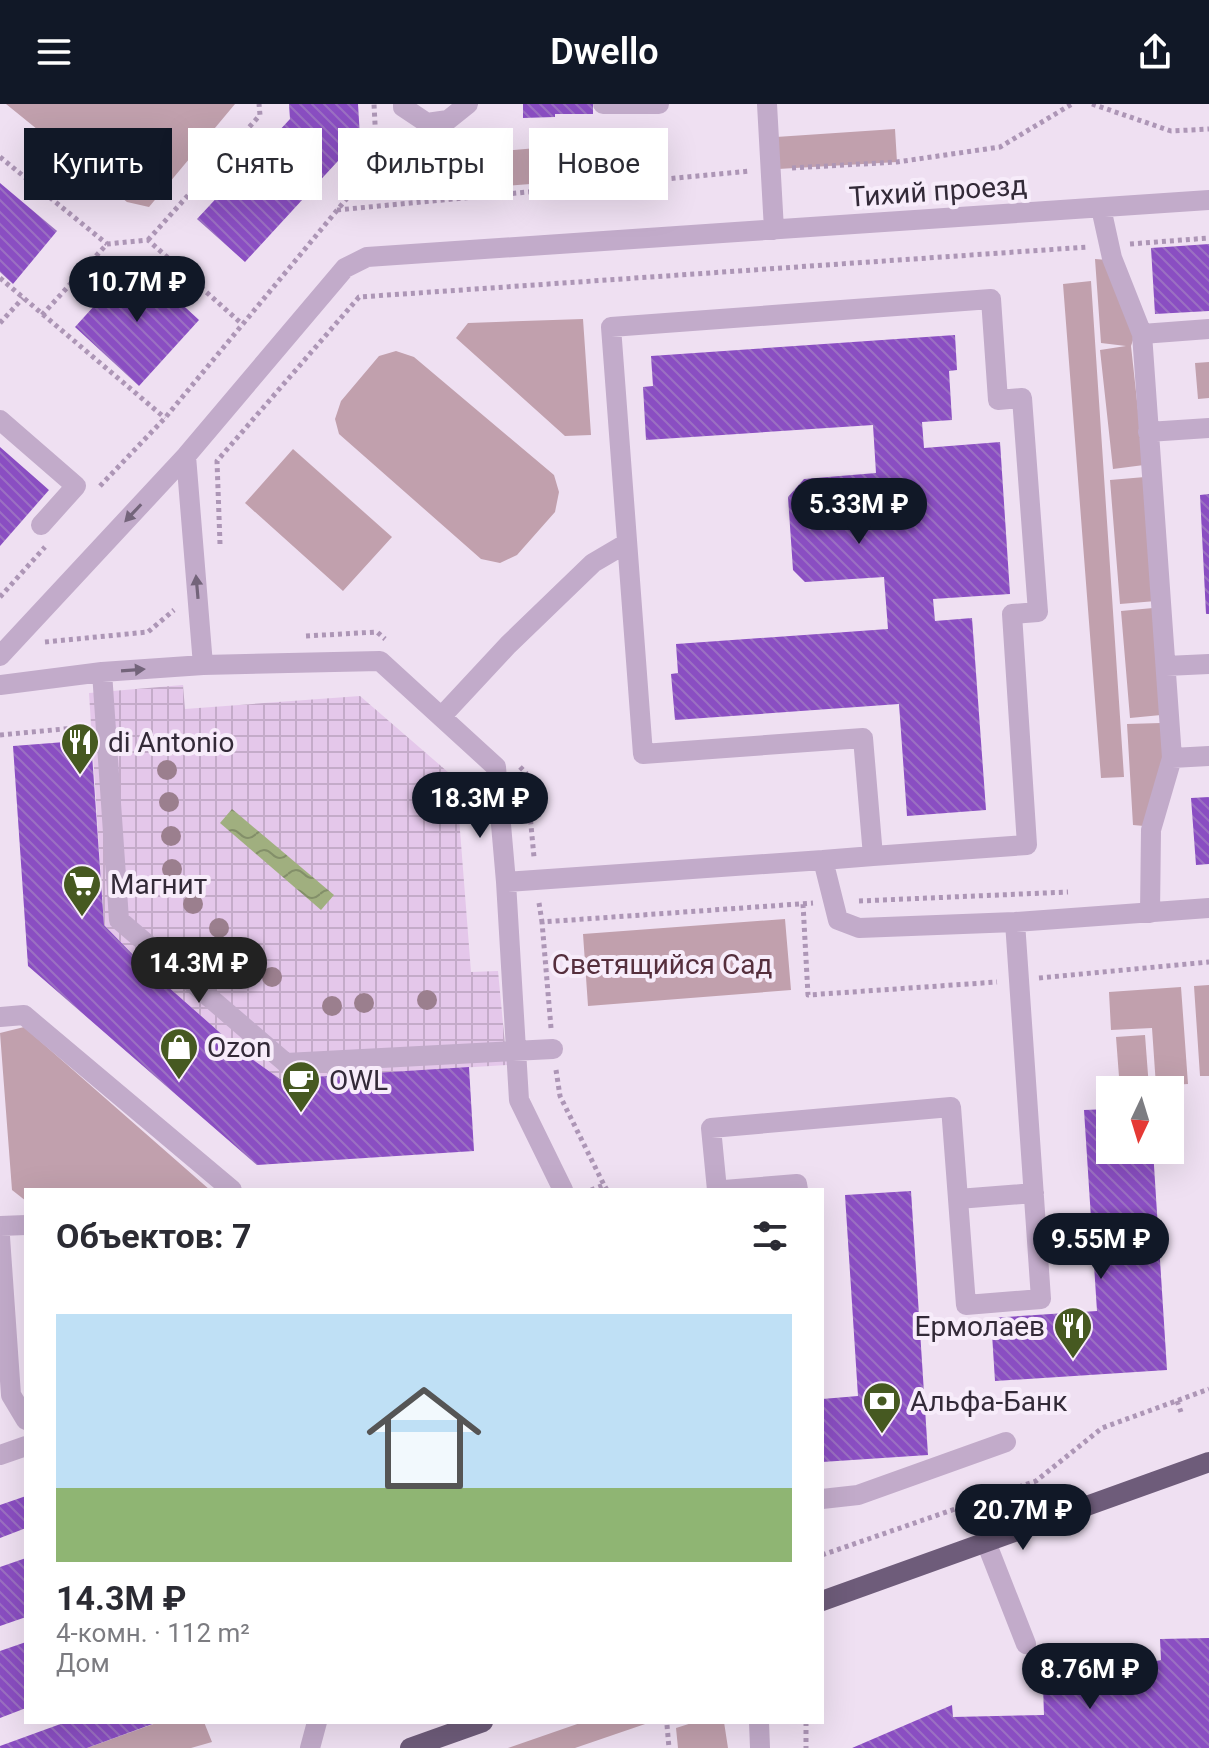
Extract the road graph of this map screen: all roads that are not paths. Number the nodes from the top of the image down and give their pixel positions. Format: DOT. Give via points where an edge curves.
graph roads {
  1 [pos="403,104"];
  2 [pos="468,104"];
  3 [pos="603,104"];
  4 [pos="659,104"];
  5 [pos="767,104"];
  6 [pos="1209,200"];
  7 [pos="1101,208"];
  8 [pos="774,230"];
  9 [pos="1209,329"];
  10 [pos="1142,334"];
  11 [pos="0,420"];
  12 [pos="1209,428"];
  13 [pos="1148,432"];
  14 [pos="186,456"];
  15 [pos="46,533"];
  16 [pos="627,543"];
  17 [pos="6,651"];
  18 [pos="1209,664"];
  19 [pos="203,665"];
  20 [pos="1166,666"];
  21 [pos="102,672"];
  22 [pos="0,685"];
  23 [pos="441,717"];
  24 [pos="1209,756"];
  25 [pos="1172,758"];
  26 [pos="873,856"];
  27 [pos="823,860"];
  28 [pos="506,882"];
  29 [pos="1209,908"];
  30 [pos="1150,913"];
  31 [pos="1015,922"];
  32 [pos="0,1017"];
  33 [pos="553,1049"];
  34 [pos="516,1053"];
  35 [pos="230,1188"];
  36 [pos="562,1188"];
  37 [pos="717,1188"];
  38 [pos="748,1188"];
  39 [pos="798,1188"];
  40 [pos="1034,1193"];
  41 [pos="958,1199"];
  42 [pos="24,1225"];
  43 [pos="0,1226"];
  44 [pos="0,1237"];
  45 [pos="24,1303"];
  46 [pos="5,1304"];
  47 [pos="5,1398"];
  48 [pos="24,1418"];
  49 [pos="1006,1442"];
  50 [pos="24,1447"];
  51 [pos="0,1455"];
  52 [pos="1209,1462"];
  53 [pos="824,1499"];
  54 [pos="986,1542"];
  55 [pos="824,1600"];
  56 [pos="1026,1644"];
  57 [pos="316,1724"];
  58 [pos="477,1724"];
  59 [pos="759,1724"];
  60 [pos="310,1748"];
  61 [pos="410,1748"];
  62 [pos="760,1748"];
  1 -- 2 [label="street" via="427,123 448,120"];
  3 -- 4 [label="street"];
  5 -- 8 [label="street"];
  6 -- 7 [label="street, Тихий проезд"];
  7 -- 8 [label="street, Тихий проезд"];
  7 -- 10 [label="street" via="1112,258"];
  8 -- 14 [label="street, Тихий проезд" via="367,257 345,268"];
  9 -- 10 [label="street"];
  10 -- 13 [label="street"];
  11 -- 15 [label="street" via="76,486"];
  12 -- 13 [label="street"];
  13 -- 20 [label="street"];
  14 -- 17 [label="street, Тихий проезд, one-way"];
  19 -- 14 [label="street, one-way"];
  16 -- 23 [label="street" via="593,563"];
  16 -- 26 [label="street" via="643,754 863,738"];
  16 -- 26 [label="street" via="611,327 991,299 998,400 1022,398 1038,612 1012,614 1027,845"];
  18 -- 20 [label="street"];
  21 -- 19 [label="street, one-way"];
  19 -- 23 [label="street" via="380,661"];
  20 -- 25 [label="street"];
  21 -- 22 [label="street"];
  21 -- 34 [label="street" via="119,920 286,1063"];
  23 -- 28 [label="street" via="496,767"];
  24 -- 25 [label="street"];
  25 -- 30 [label="street" via="1151,830"];
  26 -- 27 [label="street"];
  27 -- 28 [label="street"];
  27 -- 31 [label="street" via="838,920 859,928"];
  28 -- 34 [label="street"];
  29 -- 30 [label="street"];
  30 -- 31 [label="street"];
  31 -- 40 [label="street"];
  32 -- 35 [label="street" via="24,1015"];
  33 -- 34 [label="street"];
  34 -- 36 [label="street" via="519,1100"];
  37 -- 41 [label="street" via="711,1128 951,1107"];
  38 -- 39 [label="street"];
  40 -- 41 [label="street"];
  40 -- 41 [label="street" via="1041,1299 966,1305"];
  42 -- 43 [label="street"];
  44 -- 46 [label="street"];
  45 -- 46 [label="street"];
  46 -- 47 [label="street"];
  47 -- 48 [label="street"];
  49 -- 53 [label="street" via="858,1495"];
  50 -- 51 [label="street"];
  52 -- 54 [label="main road"];
  54 -- 55 [label="main road"];
  54 -- 56 [label="street"];
  57 -- 60 [label="street"];
  58 -- 61 [label="main road"];
  59 -- 62 [label="street"];
}
